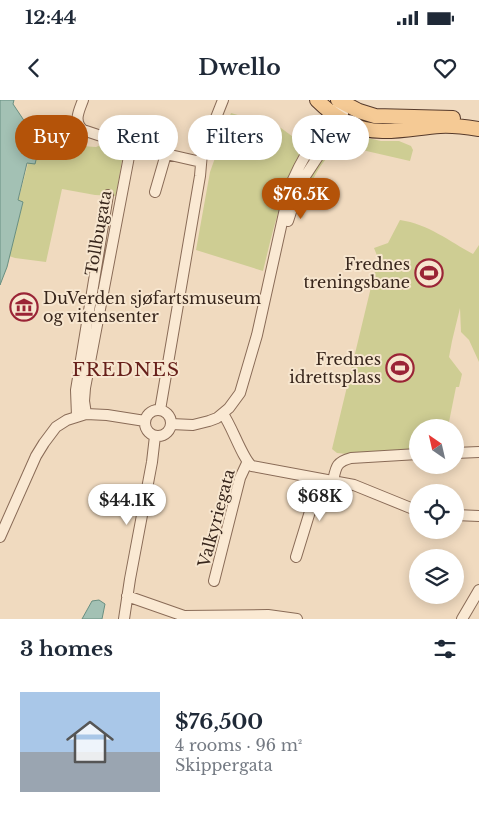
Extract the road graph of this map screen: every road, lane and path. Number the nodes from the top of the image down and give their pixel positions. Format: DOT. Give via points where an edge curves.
graph roads {
  1 [pos="83,100"];
  2 [pos="223,100"];
  3 [pos="317,100"];
  4 [pos="339,109"];
  5 [pos="451,118"];
  6 [pos="479,120"];
  7 [pos="479,127"];
  8 [pos="424,128"];
  9 [pos="98,134"];
  10 [pos="479,138"];
  11 [pos="178,157"];
  12 [pos="128,160"];
  13 [pos="164,160"];
  14 [pos="201,162"];
  15 [pos="155,192"];
  16 [pos="108,195"];
  17 [pos="160,410"];
  18 [pos="224,414"];
  19 [pos="81,415"];
  20 [pos="145,421"];
  21 [pos="171,424"];
  22 [pos="155,436"];
  23 [pos="479,452"];
  24 [pos="464,453"];
  25 [pos="409,455"];
  26 [pos="247,463"];
  27 [pos="320,479"];
  28 [pos="332,482"];
  29 [pos="409,507"];
  30 [pos="464,515"];
  31 [pos="479,516"];
  32 [pos="0,537"];
  33 [pos="296,557"];
  34 [pos="214,581"];
  35 [pos="479,590"];
  36 [pos="127,596"];
  37 [pos="182,617"];
  38 [pos="124,619"];
  39 [pos="297,619"];
  40 [pos="462,619"];
  1 -- 9 [label="street" via="77,118 80,128"];
  2 -- 14 [label="street"];
  3 -- 4 [label="main road"];
  4 -- 5 [label="main road" via="375,116"];
  4 -- 8 [label="main road" via="358,127 377,131"];
  4 -- 18 [label="street" via="305,156 290,186 244,384"];
  5 -- 6 [label="main road"];
  5 -- 7 [label="main road"];
  7 -- 8 [label="main road"];
  8 -- 10 [label="main road"];
  11 -- 14 [label="street"];
  12 -- 19 [label="street, Tollbugata"];
  13 -- 15 [label="street"];
  14 -- 17 [label="street"];
  16 -- 19 [label="street" via="76,390"];
  17 -- 20 [label="street" via="148,414"];
  17 -- 21 [label="street" via="167,413"];
  18 -- 21 [label="street" via="202,423"];
  18 -- 26 [label="street"];
  19 -- 20 [label="street"];
  19 -- 32 [label="street" via="56,427 44,443"];
  20 -- 22 [label="street" via="147,430"];
  21 -- 22 [label="street" via="167,432"];
  22 -- 36 [label="street"];
  23 -- 24 [label="street"];
  25 -- 28 [label="street" via="344,460 337,466"];
  26 -- 27 [label="street" via="265,470"];
  26 -- 34 [label="street, Valkyriegata" via="240,478"];
  27 -- 28 [label="street"];
  27 -- 33 [label="street"];
  28 -- 29 [label="street" via="354,485"];
  30 -- 31 [label="street"];
  35 -- 40 [label="street"];
  36 -- 37 [label="street"];
  36 -- 38 [label="street"];
  37 -- 39 [label="street" via="268,615"];
}
